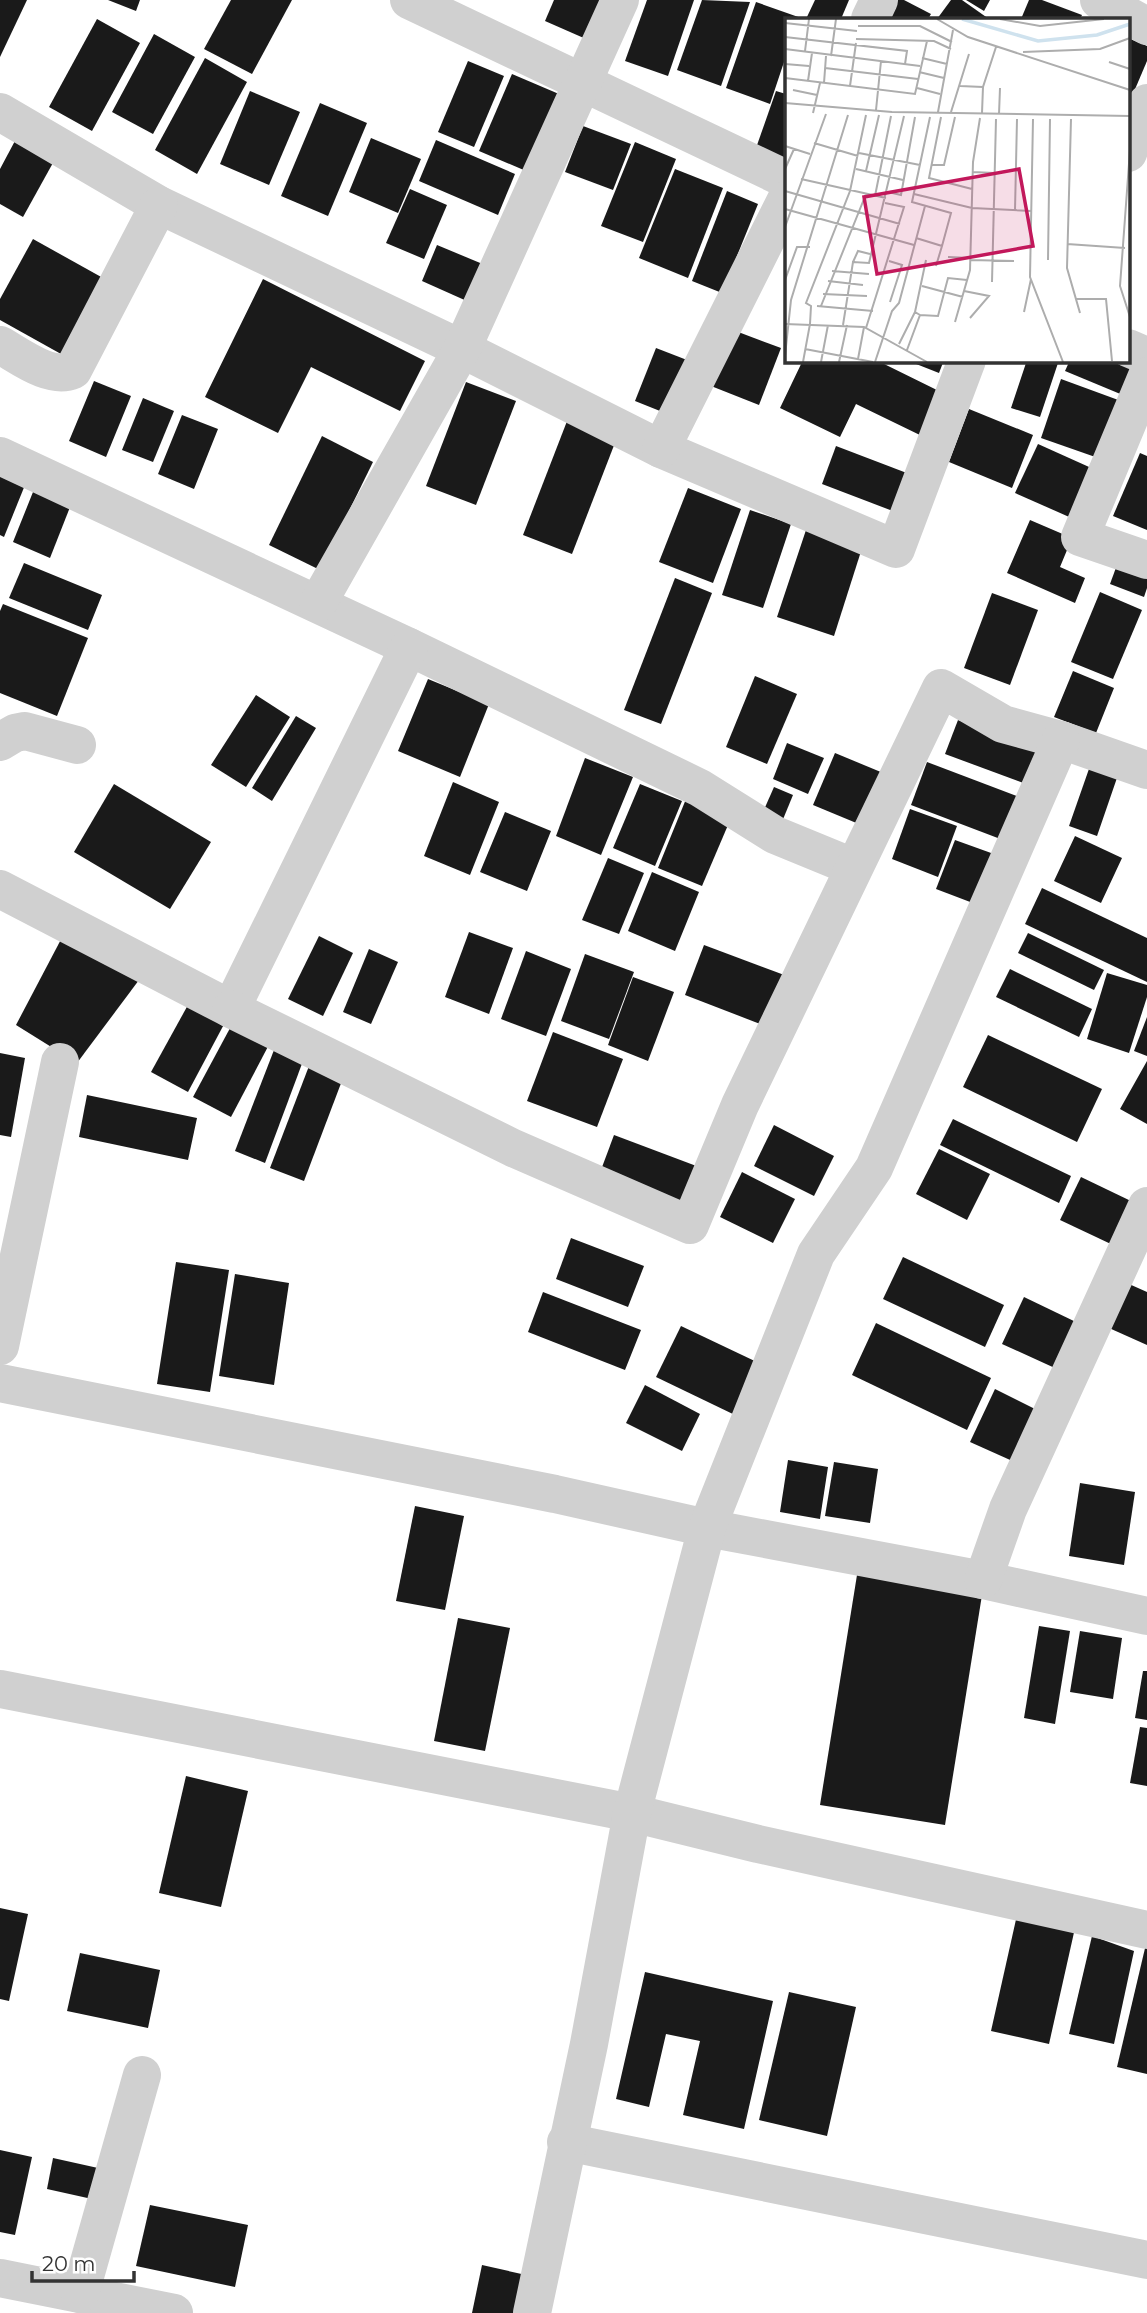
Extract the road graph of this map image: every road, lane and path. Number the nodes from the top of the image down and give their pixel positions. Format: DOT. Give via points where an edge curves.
graph roads {
  1 [pos="409,0"];
  2 [pos="620,0"];
  3 [pos="878,0"];
  4 [pos="1099,0"];
  5 [pos="870,18"];
  6 [pos="1147,26"];
  7 [pos="584,82"];
  8 [pos="1147,103"];
  9 [pos="0,112"];
  10 [pos="1130,148"];
  11 [pos="1130,163"];
  12 [pos="1147,170"];
  13 [pos="785,179"];
  14 [pos="785,202"];
  15 [pos="159,205"];
  16 [pos="0,345"];
  17 [pos="462,349"];
  18 [pos="1130,349"];
  19 [pos="1147,356"];
  20 [pos="966,362"];
  21 [pos="1147,376"];
  22 [pos="661,449"];
  23 [pos="0,456"];
  24 [pos="1147,560"];
  25 [pos="318,603"];
  26 [pos="410,647"];
  27 [pos="1061,740"];
  28 [pos="0,741"];
  29 [pos="77,746"];
  30 [pos="1147,770"];
  31 [pos="853,867"];
  32 [pos="0,889"];
  33 [pos="231,1010"];
  34 [pos="60,1062"];
  35 [pos="1147,1206"];
  36 [pos="0,1346"];
  37 [pos="0,1383"];
  38 [pos="707,1528"];
  39 [pos="983,1580"];
  40 [pos="1147,1616"];
  41 [pos="0,1689"];
  42 [pos="632,1813"];
  43 [pos="1147,1930"];
  44 [pos="142,2075"];
  45 [pos="566,2143"];
  46 [pos="1147,2260"];
  47 [pos="0,2278"];
  48 [pos="80,2294"];
  49 [pos="174,2313"];
  50 [pos="532,2313"];
  1 -- 7 [label="street"];
  2 -- 7 [label="street"];
  3 -- 5 [label="street"];
  4 -- 6 [label="street"];
  7 -- 13 [label="street"];
  7 -- 17 [label="street"];
  8 -- 10 [label="street"];
  9 -- 15 [label="street"];
  11 -- 12 [label="street"];
  14 -- 22 [label="street"];
  15 -- 16 [label="street" via="73,370 45,369"];
  15 -- 17 [label="street"];
  17 -- 22 [label="street"];
  17 -- 25 [label="street"];
  18 -- 19 [label="street"];
  20 -- 22 [label="street" via="896,550"];
  21 -- 24 [label="street" via="1080,537"];
  23 -- 25 [label="street"];
  25 -- 26 [label="street"];
  26 -- 31 [label="street" via="700,788 775,835"];
  26 -- 33 [label="street"];
  27 -- 30 [label="street"];
  27 -- 31 [label="street" via="1003,724 941,688"];
  27 -- 38 [label="street" via="874,1168 816,1254"];
  28 -- 29 [label="street" via="25,731"];
  31 -- 33 [label="street" via="740,1105 690,1225 513,1148"];
  32 -- 33 [label="street"];
  34 -- 36 [label="street"];
  35 -- 39 [label="street" via="1008,1509"];
  37 -- 38 [label="street"];
  38 -- 39 [label="street"];
  38 -- 42 [label="street"];
  39 -- 40 [label="street"];
  41 -- 42 [label="street"];
  42 -- 43 [label="street"];
  42 -- 45 [label="street"];
  44 -- 48 [label="street"];
  45 -- 46 [label="street"];
  45 -- 50 [label="street"];
  47 -- 48 [label="street"];
  48 -- 49 [label="street"];
}
